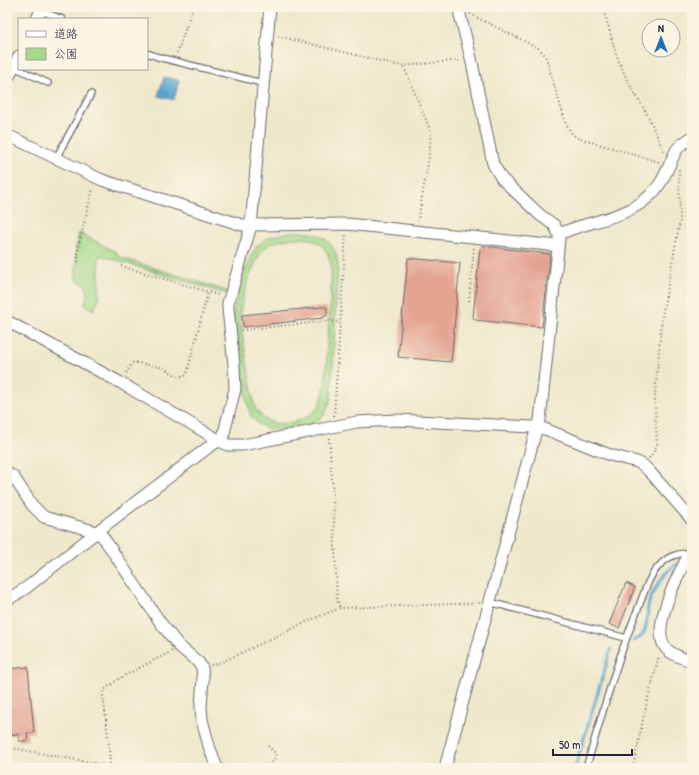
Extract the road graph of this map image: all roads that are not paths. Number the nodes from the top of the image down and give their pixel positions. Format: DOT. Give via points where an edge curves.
graph roads {
  1 [pos="270,7"];
  2 [pos="459,10"];
  3 [pos="40,12"];
  4 [pos="59,18"];
  5 [pos="148,52"];
  6 [pos="18,58"];
  7 [pos="14,67"];
  8 [pos="18,69"];
  9 [pos="20,70"];
  10 [pos="7,80"];
  11 [pos="48,83"];
  12 [pos="262,83"];
  13 [pos="91,94"];
  14 [pos="7,135"];
  15 [pos="692,137"];
  16 [pos="56,159"];
  17 [pos="250,226"];
  18 [pos="559,234"];
  19 [pos="558,246"];
  20 [pos="7,321"];
  21 [pos="538,428"];
  22 [pos="219,441"];
  23 [pos="10,472"];
  24 [pos="692,520"];
  25 [pos="97,532"];
  26 [pos="691,552"];
  27 [pos="7,600"];
  28 [pos="490,603"];
  29 [pos="626,638"];
  30 [pos="692,662"];
  31 [pos="217,768"];
  32 [pos="445,768"];
  33 [pos="586,768"];
  1 -- 12 [label="street"];
  2 -- 18 [label="street" via="497,173 554,224"];
  3 -- 4 [label="lane"];
  5 -- 12 [label="lane"];
  6 -- 7 [label="street"];
  7 -- 8 [label="lane"];
  7 -- 10 [label="street"];
  9 -- 11 [label="lane"];
  12 -- 17 [label="street"];
  13 -- 16 [label="lane"];
  14 -- 16 [label="street"];
  15 -- 18 [label="street" via="680,145 660,183 642,203 630,210"];
  16 -- 17 [label="street" via="96,177"];
  17 -- 19 [label="street" via="347,224"];
  17 -- 22 [label="street" via="228,309 235,389 223,437"];
  18 -- 19 [label="street"];
  19 -- 21 [label="street"];
  20 -- 22 [label="street" via="121,383"];
  21 -- 22 [label="street" via="387,420 357,422 243,445 227,445"];
  21 -- 24 [label="street" via="610,455 643,464"];
  21 -- 28 [label="street"];
  22 -- 25 [label="street"];
  23 -- 25 [label="street" via="32,505 44,517"];
  25 -- 27 [label="street"];
  25 -- 31 [label="street" via="179,646 202,668 202,720"];
  26 -- 29 [label="lane" via="673,555 656,569"];
  26 -- 30 [label="street" via="666,604 661,632 665,647"];
  28 -- 29 [label="lane"];
  28 -- 32 [label="street"];
  29 -- 33 [label="lane"];
}
